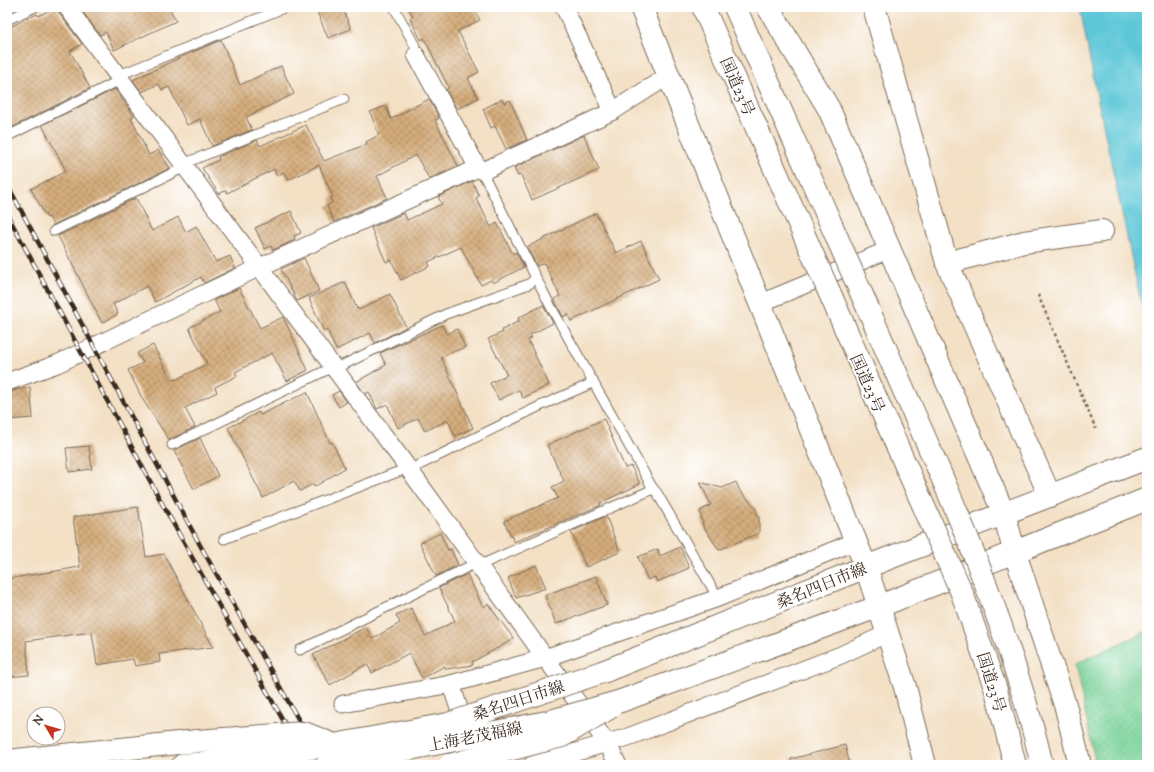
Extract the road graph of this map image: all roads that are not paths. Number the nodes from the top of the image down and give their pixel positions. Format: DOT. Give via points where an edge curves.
graph roads {
  1 [pos="35,7"];
  2 [pos="66,7"];
  3 [pos="286,7"];
  4 [pos="394,7"];
  5 [pos="564,7"];
  6 [pos="641,7"];
  7 [pos="703,7"];
  8 [pos="735,7"];
  9 [pos="768,7"];
  10 [pos="874,7"];
  11 [pos="7,20"];
  12 [pos="416,56"];
  13 [pos="668,76"];
  14 [pos="119,78"];
  15 [pos="344,99"];
  16 [pos="613,111"];
  17 [pos="8,136"];
  18 [pos="184,166"];
  19 [pos="480,169"];
  20 [pos="54,231"];
  21 [pos="1102,231"];
  22 [pos="888,250"];
  23 [pos="947,262"];
  24 [pos="260,267"];
  25 [pos="536,278"];
  26 [pos="761,303"];
  27 [pos="334,368"];
  28 [pos="593,380"];
  29 [pos="7,382"];
  30 [pos="172,445"];
  31 [pos="1147,458"];
  32 [pos="408,469"];
  33 [pos="652,487"];
  34 [pos="1050,496"];
  35 [pos="1147,499"];
  36 [pos="1004,514"];
  37 [pos="224,539"];
  38 [pos="856,541"];
  39 [pos="1015,553"];
  40 [pos="477,564"];
  41 [pos="866,567"];
  42 [pos="718,598"];
  43 [pos="880,606"];
  44 [pos="888,633"];
  45 [pos="300,650"];
  46 [pos="545,658"];
  47 [pos="451,684"];
  48 [pos="621,701"];
  49 [pos="343,704"];
  50 [pos="607,743"];
  51 [pos="330,755"];
  52 [pos="7,761"];
  53 [pos="193,764"];
  54 [pos="450,765"];
  55 [pos="477,765"];
  56 [pos="532,765"];
  57 [pos="618,765"];
  58 [pos="925,765"];
  59 [pos="1015,765"];
  60 [pos="1042,765"];
  61 [pos="1080,765"];
  1 -- 11 [label="lane"];
  2 -- 14 [label="street"];
  3 -- 14 [label="lane"];
  4 -- 12 [label="lane" via="415,46"];
  5 -- 16 [label="street"];
  6 -- 13 [label="main road"];
  7 -- 59 [label="main road, 国道23号, bridge" via="962,593 996,690"];
  8 -- 60 [label="main road, 国道23号, bridge" via="947,487 1020,681"];
  9 -- 22 [label="main road" via="829,109"];
  10 -- 23 [label="main road"];
  12 -- 19 [label="street"];
  13 -- 16 [label="street"];
  13 -- 26 [label="main road"];
  14 -- 17 [label="lane"];
  14 -- 18 [label="street"];
  15 -- 18 [label="lane"];
  16 -- 19 [label="street"];
  18 -- 20 [label="lane"];
  18 -- 24 [label="street"];
  19 -- 24 [label="street"];
  19 -- 25 [label="lane"];
  21 -- 23 [label="main road" via="1024,242"];
  22 -- 26 [label="street"];
  22 -- 36 [label="main road"];
  23 -- 34 [label="main road"];
  24 -- 27 [label="street"];
  24 -- 29 [label="street" via="56,364"];
  25 -- 27 [label="lane" via="529,284 446,314"];
  25 -- 28 [label="lane"];
  26 -- 38 [label="main road"];
  27 -- 30 [label="lane"];
  27 -- 32 [label="street"];
  28 -- 32 [label="lane" via="588,385"];
  28 -- 33 [label="lane"];
  31 -- 34 [label="main road, 桑名四日市線"];
  32 -- 37 [label="lane"];
  32 -- 40 [label="street"];
  33 -- 40 [label="lane" via="649,492"];
  33 -- 42 [label="lane"];
  34 -- 36 [label="main road, 桑名四日市線"];
  35 -- 39 [label="main road"];
  36 -- 39 [label="main road"];
  36 -- 41 [label="main road, 桑名四日市線"];
  38 -- 41 [label="main road"];
  38 -- 42 [label="street"];
  39 -- 43 [label="main road"];
  39 -- 61 [label="main road" via="1066,708"];
  40 -- 45 [label="lane"];
  40 -- 46 [label="street"];
  41 -- 43 [label="main road"];
  41 -- 51 [label="main road, 桑名四日市線, bridge" via="605,671 448,724"];
  42 -- 46 [label="street"];
  43 -- 44 [label="main road"];
  43 -- 48 [label="main road"];
  44 -- 50 [label="street" via="841,655"];
  44 -- 58 [label="main road"];
  46 -- 47 [label="street"];
  46 -- 50 [label="street"];
  47 -- 49 [label="street"];
  47 -- 55 [label="street"];
  48 -- 51 [label="main road, 上海老茂福線, bridge" via="547,722"];
  48 -- 54 [label="main road, bridge" via="562,736"];
  50 -- 56 [label="street"];
  50 -- 57 [label="street"];
  51 -- 52 [label="main road, bridge" via="304,733 197,740"];
  51 -- 53 [label="main road, 上海老茂福線, bridge"];
}
